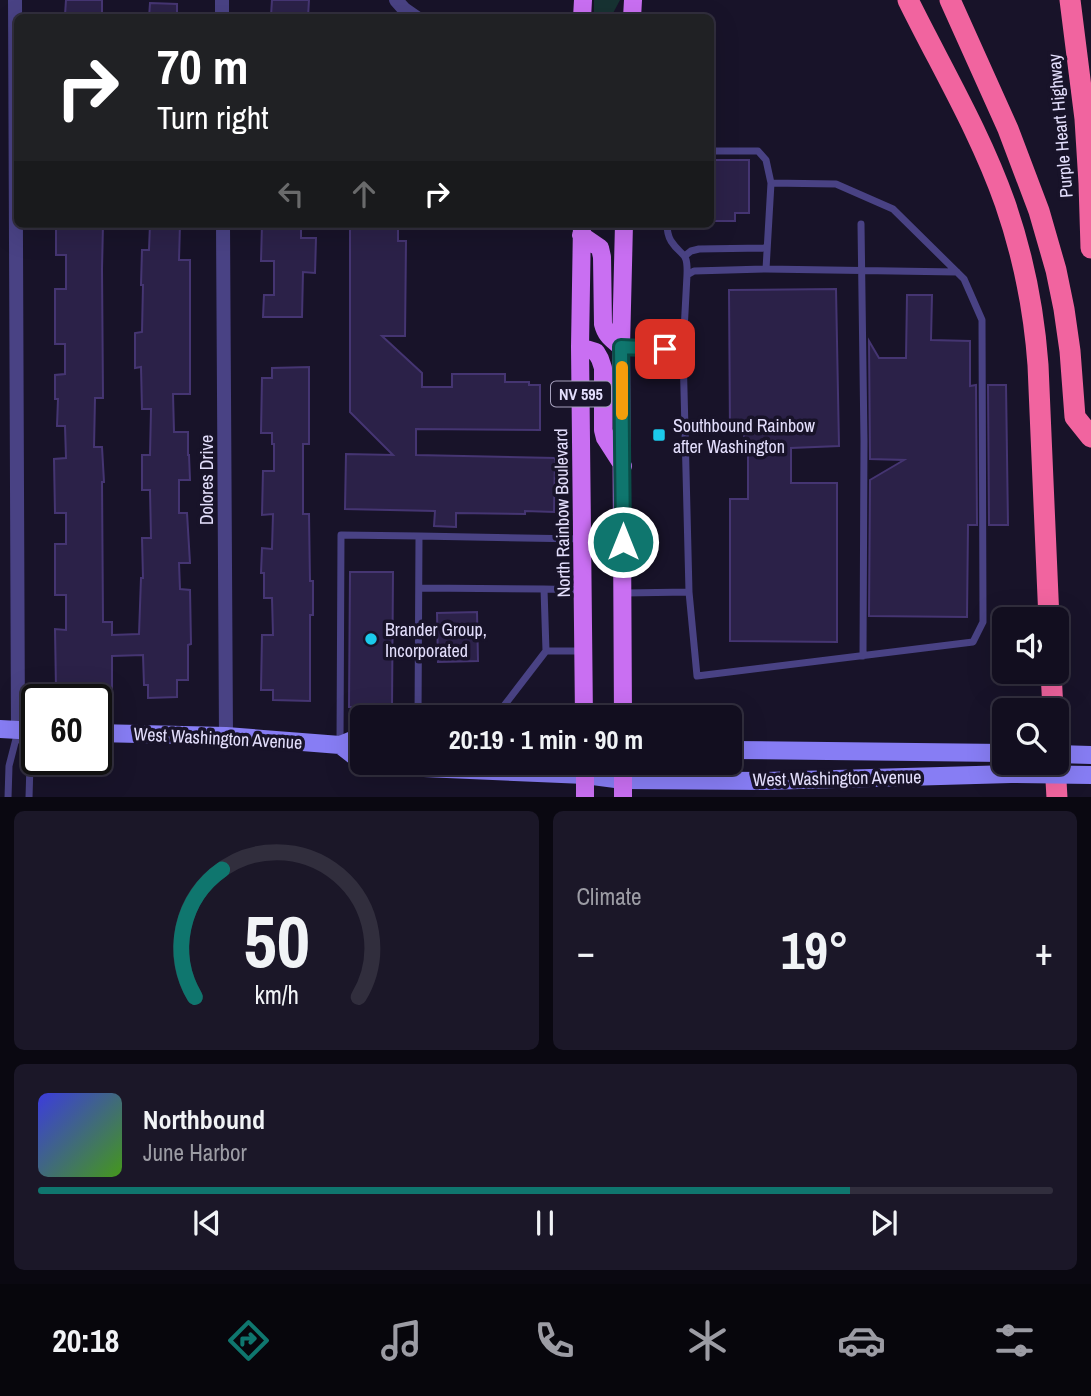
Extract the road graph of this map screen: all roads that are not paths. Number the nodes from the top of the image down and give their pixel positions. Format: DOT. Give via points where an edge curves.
graph roads {
  1 [pos="396,0"];
  2 [pos="906,0"];
  3 [pos="950,0"];
  4 [pos="1070,0"];
  5 [pos="411,14"];
  6 [pos="14,81"];
  7 [pos="714,151"];
  8 [pos="771,183"];
  9 [pos="860,224"];
  10 [pos="223,228"];
  11 [pos="624,228"];
  12 [pos="668,228"];
  13 [pos="582,230"];
  14 [pos="767,248"];
  15 [pos="1091,248"];
  16 [pos="686,255"];
  17 [pos="766,270"];
  18 [pos="862,271"];
  19 [pos="958,272"];
  20 [pos="687,275"];
  21 [pos="621,347"];
  22 [pos="580,348"];
  23 [pos="683,351"];
  24 [pos="1091,437"];
  25 [pos="623,466"];
  26 [pos="419,536"];
  27 [pos="583,539"];
  28 [pos="419,588"];
  29 [pos="544,589"];
  30 [pos="584,590"];
  31 [pos="689,592"];
  32 [pos="623,593"];
  33 [pos="1048,607"];
  34 [pos="546,651"];
  35 [pos="584,651"];
  36 [pos="863,656"];
  37 [pos="418,705"];
  38 [pos="504,705"];
  39 [pos="584,705"];
  40 [pos="623,705"];
  41 [pos="6,730"];
  42 [pos="112,733"];
  43 [pos="226,736"];
  44 [pos="350,741"];
  45 [pos="340,745"];
  46 [pos="742,750"];
  47 [pos="350,753"];
  48 [pos="992,753"];
  49 [pos="1069,754"];
  50 [pos="1091,755"];
  51 [pos="585,775"];
  52 [pos="606,775"];
  53 [pos="1056,775"];
  54 [pos="1091,775"];
  55 [pos="623,780"];
  56 [pos="8,797"];
  57 [pos="29,797"];
  58 [pos="585,797"];
  59 [pos="1057,797"];
  1 -- 5 [label="street"];
  2 -- 33 [label="highway" via="992,170 1025,275 1038,365"];
  3 -- 24 [label="highway" via="1040,211 1064,309 1075,417"];
  4 -- 15 [label="highway, Purple Heart Highway" via="1085,119"];
  6 -- 41 [label="street"];
  7 -- 8 [label="lane" via="758,151 766,160"];
  8 -- 14 [label="lane"];
  8 -- 19 [label="lane" via="836,184 892,209"];
  9 -- 18 [label="lane"];
  10 -- 43 [label="street, Dolores Drive"];
  11 -- 21 [label="main road, NV 595"];
  12 -- 16 [label="lane" via="669,240"];
  13 -- 21 [label="main road" via="600,248 603,324 609,338"];
  13 -- 22 [label="main road, North Rainbow Boulevard / NV 595"];
  14 -- 16 [label="lane" via="699,249"];
  14 -- 17 [label="lane"];
  16 -- 20 [label="lane"];
  17 -- 18 [label="lane"];
  17 -- 20 [label="lane" via="694,271"];
  18 -- 19 [label="lane"];
  18 -- 36 [label="lane"];
  19 -- 36 [label="lane" via="982,320 983,622 973,642"];
  20 -- 23 [label="lane"];
  21 -- 23 [label="lane"];
  21 -- 25 [label="main road, NV 595"];
  22 -- 25 [label="main road" via="596,352 600,359 603,430"];
  22 -- 27 [label="main road, North Rainbow Boulevard / NV 595"];
  23 -- 31 [label="lane"];
  25 -- 32 [label="main road, NV 595"];
  26 -- 27 [label="lane"];
  26 -- 28 [label="lane"];
  26 -- 45 [label="lane" via="341,535"];
  27 -- 30 [label="main road, North Rainbow Boulevard / NV 595"];
  28 -- 29 [label="lane"];
  28 -- 37 [label="lane"];
  29 -- 30 [label="lane"];
  29 -- 34 [label="lane"];
  30 -- 35 [label="main road, North Rainbow Boulevard / NV 595"];
  31 -- 32 [label="lane"];
  31 -- 36 [label="lane" via="697,676"];
  32 -- 40 [label="main road, NV 595"];
  34 -- 35 [label="lane"];
  34 -- 38 [label="lane"];
  35 -- 39 [label="main road, North Rainbow Boulevard / NV 595"];
  41 -- 56 [label="lane"];
  41 -- 57 [label="lane" via="30,764"];
  42 -- 43 [label="main road, West Washington Avenue"];
  43 -- 45 [label="main road, West Washington Avenue"];
  44 -- 45 [label="main road, West Washington Avenue"];
  45 -- 47 [label="main road"];
  46 -- 48 [label="main road, West Washington Avenue"];
  49 -- 50 [label="main road"];
  51 -- 58 [label="main road"];
  52 -- 55 [label="main road, West Washington Avenue"];
  53 -- 59 [label="highway"];
  54 -- 55 [label="main road, West Washington Avenue, bridge"];
}
